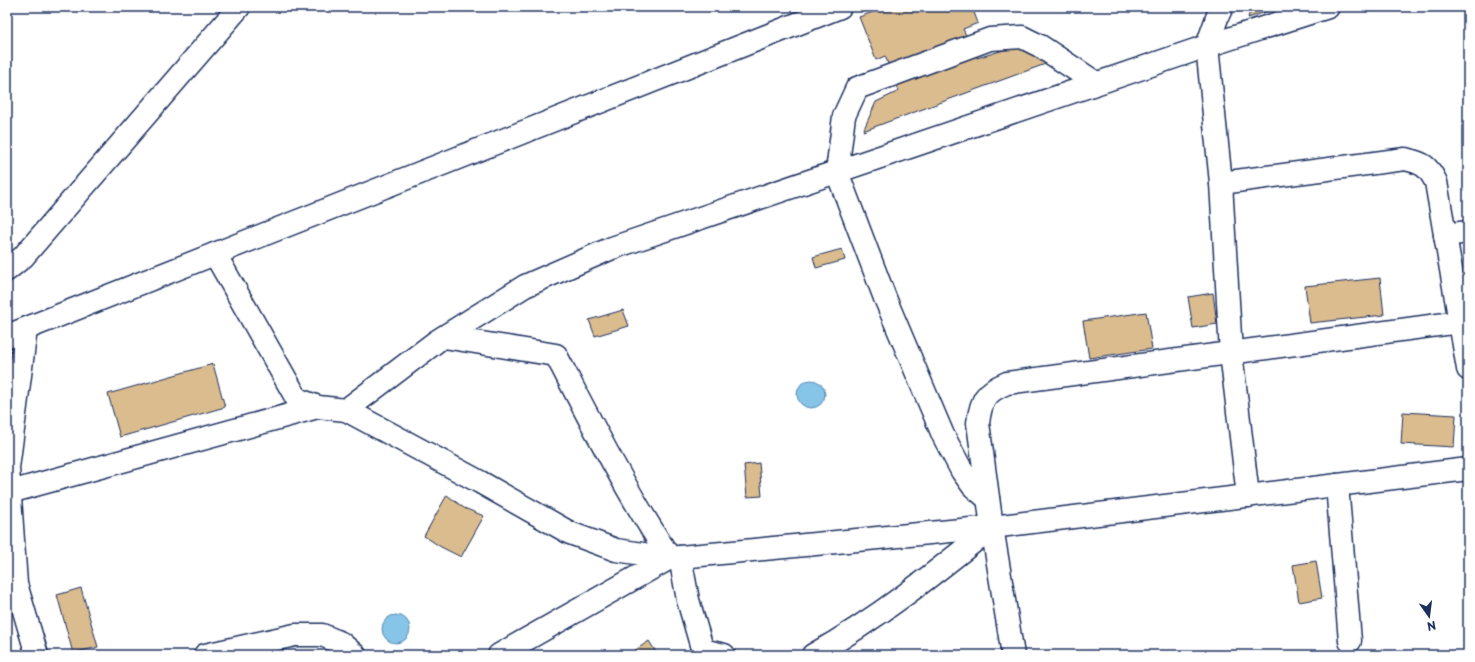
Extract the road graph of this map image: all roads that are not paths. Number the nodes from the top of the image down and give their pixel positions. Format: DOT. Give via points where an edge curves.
graph roads {
  1 [pos="239,7"];
  2 [pos="840,7"];
  3 [pos="1222,7"];
  4 [pos="1328,7"];
  5 [pos="1207,46"];
  6 [pos="1096,83"];
  7 [pos="837,172"];
  8 [pos="1221,183"];
  9 [pos="1468,232"];
  10 [pos="1445,235"];
  11 [pos="215,254"];
  12 [pos="7,270"];
  13 [pos="1460,322"];
  14 [pos="16,333"];
  15 [pos="444,337"];
  16 [pos="1231,353"];
  17 [pos="1468,369"];
  18 [pos="318,407"];
  19 [pos="346,410"];
  20 [pos="1468,469"];
  21 [pos="1337,485"];
  22 [pos="10,492"];
  23 [pos="1248,496"];
  24 [pos="988,499"];
  25 [pos="992,527"];
  26 [pos="675,558"];
  27 [pos="1350,642"];
  28 [pos="703,652"];
  29 [pos="37,655"];
  30 [pos="205,655"];
  31 [pos="355,655"];
  32 [pos="499,655"];
  33 [pos="724,655"];
  34 [pos="814,655"];
  35 [pos="1013,655"];
  1 -- 12 [label="street" via="22,257"];
  2 -- 11 [label="street"];
  3 -- 5 [label="street"];
  4 -- 5 [label="street"];
  5 -- 6 [label="street"];
  5 -- 8 [label="street"];
  6 -- 7 [label="street"];
  6 -- 7 [label="street" via="1022,37 990,40 857,88 844,116"];
  7 -- 15 [label="street" via="612,248 525,286"];
  7 -- 24 [label="street" via="885,298 943,435 962,471 973,486"];
  8 -- 10 [label="street" via="1405,159 1419,162 1430,170 1436,182"];
  8 -- 16 [label="street"];
  9 -- 10 [label="street"];
  10 -- 13 [label="street"];
  11 -- 14 [label="street"];
  11 -- 18 [label="street" via="297,399"];
  13 -- 16 [label="street"];
  13 -- 17 [label="street"];
  14 -- 22 [label="street" via="8,468"];
  15 -- 19 [label="street"];
  15 -- 26 [label="street" via="556,355 616,470 647,523"];
  16 -- 23 [label="street"];
  16 -- 24 [label="street" via="1007,383 994,388 980,408 978,423"];
  18 -- 19 [label="street"];
  18 -- 22 [label="street"];
  19 -- 26 [label="street" via="570,533 616,550"];
  20 -- 21 [label="street"];
  21 -- 23 [label="street"];
  21 -- 27 [label="street"];
  22 -- 29 [label="street" via="16,584"];
  23 -- 25 [label="street"];
  24 -- 25 [label="street"];
  25 -- 26 [label="street"];
  25 -- 34 [label="street" via="927,580"];
  25 -- 35 [label="street"];
  26 -- 28 [label="street"];
  26 -- 32 [label="street"];
  28 -- 33 [label="street"];
  30 -- 31 [label="street" via="295,635 308,635 322,636 341,643"];
}
